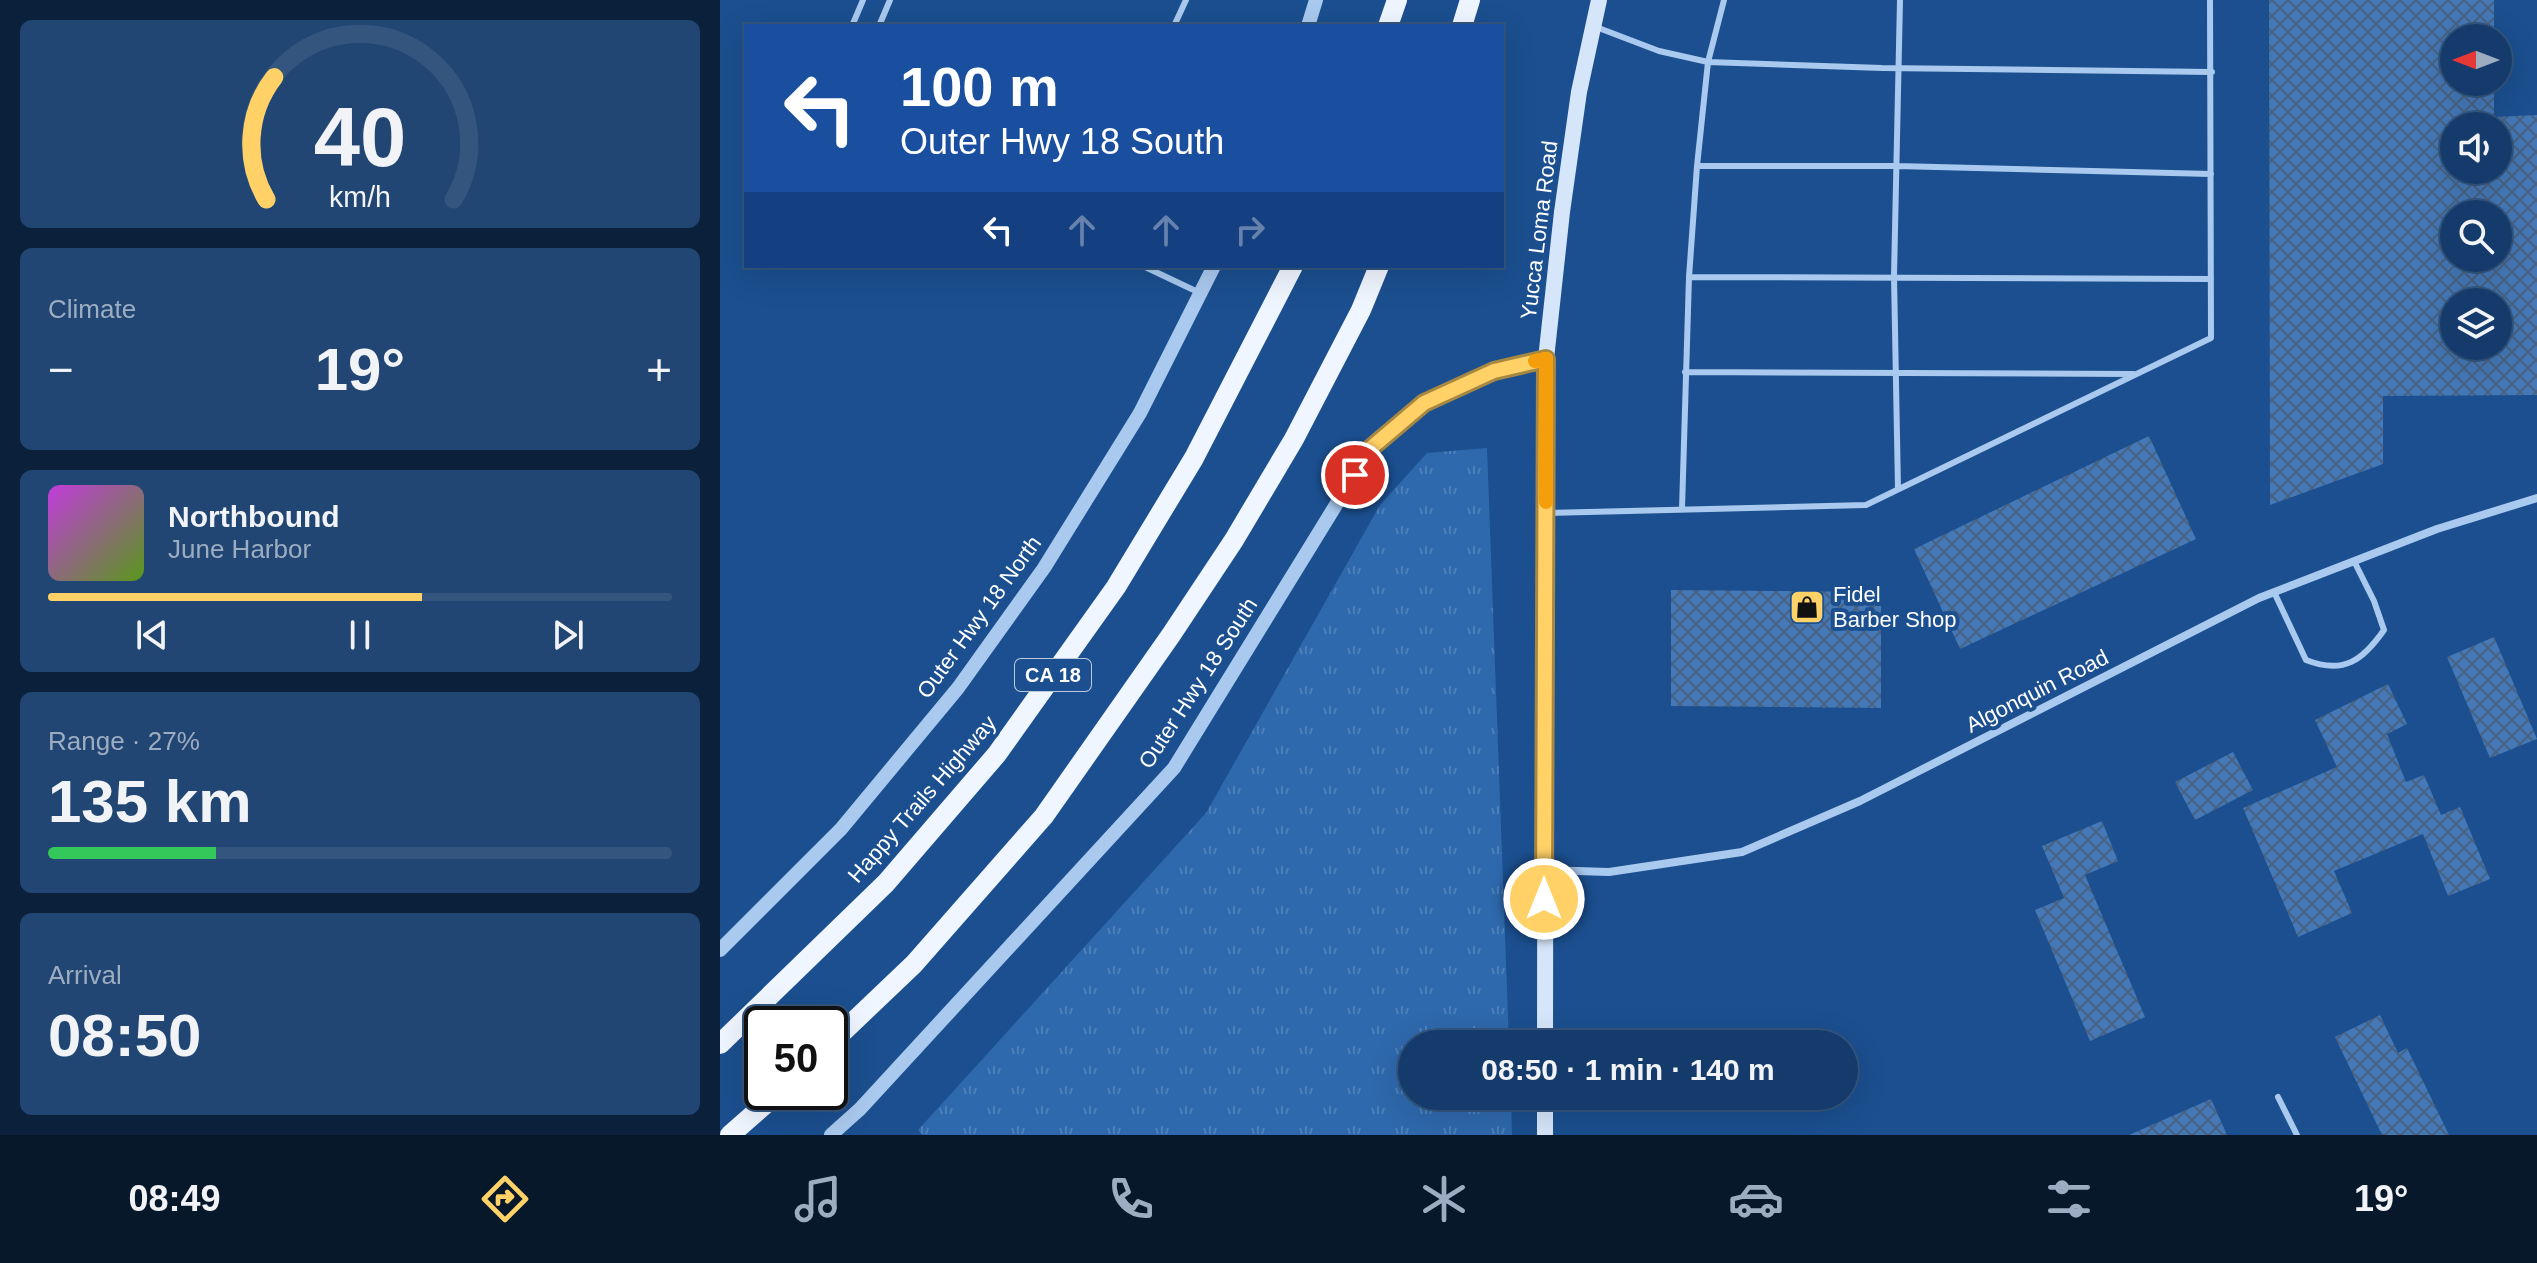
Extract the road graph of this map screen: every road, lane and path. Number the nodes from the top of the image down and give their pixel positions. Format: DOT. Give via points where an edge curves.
graph roads {
  1 [pos="863,0"];
  2 [pos="890,0"];
  3 [pos="1186,0"];
  4 [pos="1316,0"];
  5 [pos="1397,0"];
  6 [pos="1470,0"];
  7 [pos="1599,0"];
  8 [pos="1724,0"];
  9 [pos="1900,0"];
  10 [pos="2210,0"];
  11 [pos="853,24"];
  12 [pos="880,24"];
  13 [pos="1175,24"];
  14 [pos="1309,24"];
  15 [pos="1389,24"];
  16 [pos="1463,24"];
  17 [pos="1593,25"];
  18 [pos="1708,62"];
  19 [pos="1898,68"];
  20 [pos="2212,72"];
  21 [pos="1697,166"];
  22 [pos="1897,166"];
  23 [pos="2211,174"];
  24 [pos="1147,268"];
  25 [pos="1213,268"];
  26 [pos="1292,268"];
  27 [pos="1378,268"];
  28 [pos="1894,276"];
  29 [pos="1689,277"];
  30 [pos="2211,279"];
  31 [pos="1200,293"];
  32 [pos="1546,359"];
  33 [pos="1895,371"];
  34 [pos="1685,372"];
  35 [pos="2137,374"];
  36 [pos="1898,489"];
  37 [pos="2537,498"];
  38 [pos="1682,509"];
  39 [pos="1546,513"];
  40 [pos="2354,561"];
  41 [pos="2274,592"];
  42 [pos="1544,870"];
  43 [pos="720,950"];
  44 [pos="848,1027"];
  45 [pos="1545,1030"];
  46 [pos="720,1044"];
  47 [pos="2278,1097"];
  48 [pos="758,1110"];
  49 [pos="1545,1110"];
  50 [pos="730,1135"];
  51 [pos="831,1135"];
  52 [pos="1545,1135"];
  53 [pos="2297,1135"];
  1 -- 11 [label="lane"];
  2 -- 12 [label="lane"];
  3 -- 13 [label="lane"];
  4 -- 14 [label="street"];
  5 -- 15 [label="main road"];
  6 -- 16 [label="main road"];
  7 -- 17 [label="main road, Yucca Loma Road"];
  8 -- 18 [label="lane"];
  9 -- 19 [label="lane"];
  10 -- 20 [label="lane"];
  17 -- 18 [label="lane" via="1659,51"];
  17 -- 32 [label="main road, Yucca Loma Road" via="1570,152"];
  18 -- 19 [label="lane"];
  18 -- 21 [label="lane"];
  19 -- 20 [label="lane"];
  19 -- 22 [label="lane"];
  20 -- 23 [label="lane"];
  21 -- 22 [label="lane"];
  21 -- 29 [label="lane"];
  22 -- 23 [label="lane"];
  22 -- 28 [label="lane"];
  23 -- 30 [label="lane"];
  24 -- 31 [label="lane"];
  25 -- 31 [label="street, Outer Hwy 18 North"];
  26 -- 46 [label="main road, Happy Trails Highway / CA 18" via="1194,458 1124,574 997,754 886,883"];
  27 -- 44 [label="main road" via="1294,439 1171,635 1044,816 914,964"];
  28 -- 29 [label="lane"];
  28 -- 30 [label="lane"];
  28 -- 33 [label="lane"];
  29 -- 34 [label="lane"];
  30 -- 35 [label="lane" via="2211,338"];
  31 -- 43 [label="street, Outer Hwy 18 North" via="1140,413 1044,568 958,688 841,829"];
  32 -- 39 [label="main road, Yucca Loma Road"];
  32 -- 51 [label="street, Outer Hwy 18 South" via="1494,371 1424,403 1371,448 1174,768"];
  33 -- 34 [label="lane"];
  33 -- 35 [label="lane"];
  33 -- 36 [label="lane"];
  34 -- 38 [label="lane"];
  35 -- 36 [label="lane"];
  36 -- 38 [label="lane" via="1866,505"];
  37 -- 40 [label="street, Algonquin Road"];
  38 -- 39 [label="lane"];
  39 -- 42 [label="main road, Yucca Loma Road"];
  40 -- 41 [label="street, Algonquin Road"];
  40 -- 41 [label="lane" via="2384,630 2366,655 2340,666 2306,660"];
  41 -- 42 [label="street, Algonquin Road" via="1860,801 1742,852 1609,872"];
  42 -- 45 [label="main road, Yucca Loma Road"];
  47 -- 53 [label="lane"];
  48 -- 50 [label="main road"];
  49 -- 52 [label="main road"];
}
